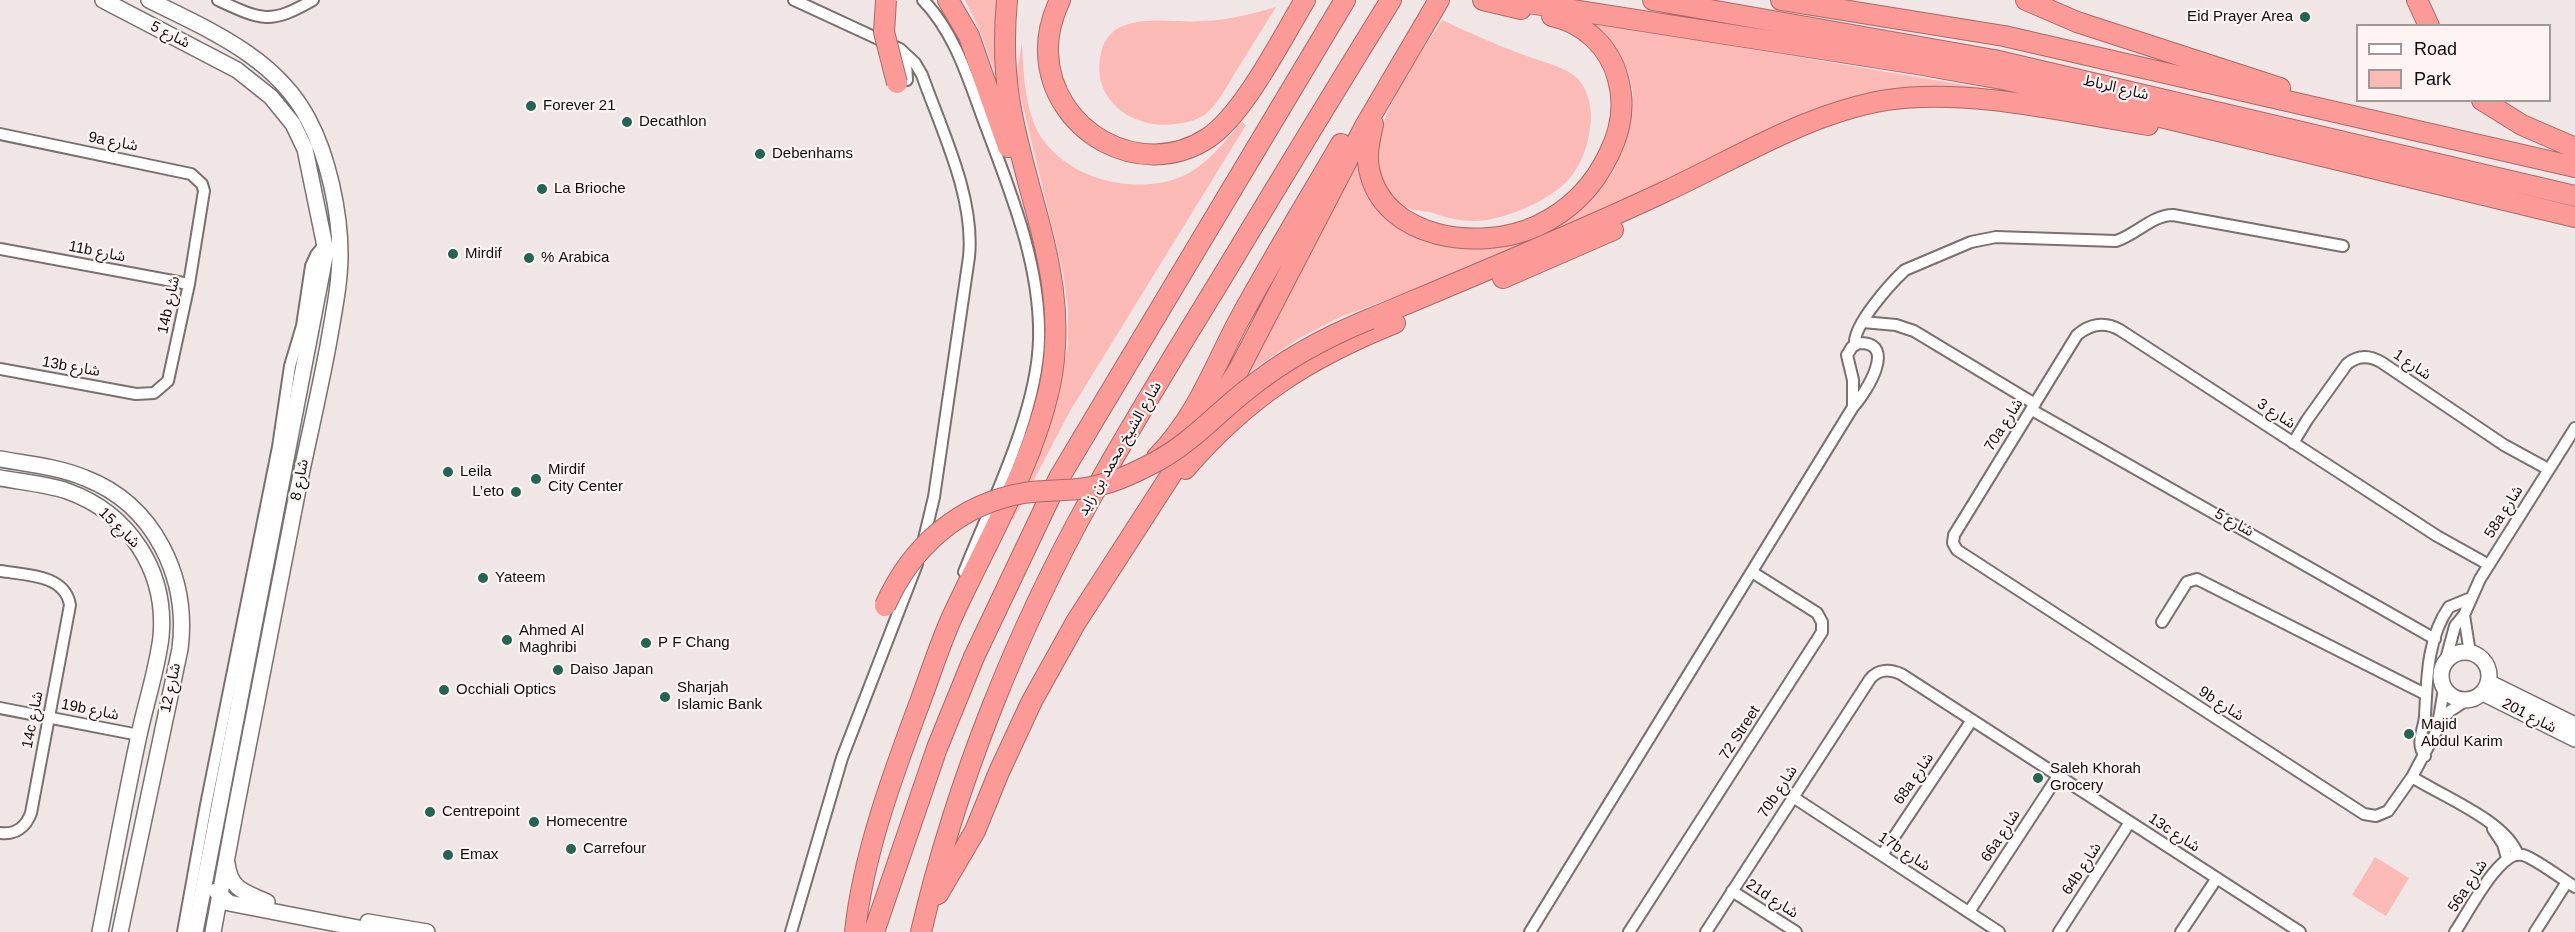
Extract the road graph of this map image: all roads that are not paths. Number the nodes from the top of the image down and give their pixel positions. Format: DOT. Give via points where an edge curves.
graph roads {
  1 [pos="103,0"];
  2 [pos="149,0"];
  3 [pos="218,0"];
  4 [pos="313,0"];
  5 [pos="786,0"];
  6 [pos="794,0"];
  7 [pos="923,0"];
  8 [pos="948,0"];
  9 [pos="1007,0"];
  10 [pos="1060,0"];
  11 [pos="1305,0"];
  12 [pos="1345,0"];
  13 [pos="1390,0"];
  14 [pos="1426,0"];
  15 [pos="1439,0"];
  16 [pos="1483,0"];
  17 [pos="1509,0"];
  18 [pos="1653,0"];
  19 [pos="1781,0"];
  20 [pos="2026,0"];
  21 [pos="2416,0"];
  22 [pos="885,8"];
  23 [pos="2428,24"];
  24 [pos="248,53"];
  25 [pos="237,70"];
  26 [pos="900,82"];
  27 [pos="1387,88"];
  28 [pos="2485,102"];
  29 [pos="2332,110"];
  30 [pos="0,134"];
  31 [pos="2270,143"];
  32 [pos="2575,148"];
  33 [pos="1748,152"];
  34 [pos="2575,167"];
  35 [pos="2575,196"];
  36 [pos="204,198"];
  37 [pos="2575,217"];
  38 [pos="1040,229"];
  39 [pos="324,244"];
  40 [pos="2343,246"];
  41 [pos="0,249"];
  42 [pos="189,284"];
  43 [pos="1863,322"];
  44 [pos="2096,325"];
  45 [pos="1855,345"];
  46 [pos="0,369"];
  47 [pos="136,394"];
  48 [pos="1853,407"];
  49 [pos="2033,407"];
  50 [pos="2575,428"];
  51 [pos="2296,444"];
  52 [pos="0,459"];
  53 [pos="1146,467"];
  54 [pos="2546,472"];
  55 [pos="0,478"];
  56 [pos="1142,518"];
  57 [pos="1957,550"];
  58 [pos="2487,567"];
  59 [pos="0,571"];
  60 [pos="1752,572"];
  61 [pos="2470,597"];
  62 [pos="885,606"];
  63 [pos="2464,615"];
  64 [pos="952,617"];
  65 [pos="2162,622"];
  66 [pos="2435,639"];
  67 [pos="159,646"];
  68 [pos="2470,653"];
  69 [pos="2445,663"];
  70 [pos="247,664"];
  71 [pos="1879,672"];
  72 [pos="2486,687"];
  73 [pos="2444,689"];
  74 [pos="2425,694"];
  75 [pos="2464,701"];
  76 [pos="0,708"];
  77 [pos="255,710"];
  78 [pos="49,717"];
  79 [pos="1972,720"];
  80 [pos="2439,724"];
  81 [pos="2575,724"];
  82 [pos="139,735"];
  83 [pos="2575,739"];
  84 [pos="2425,756"];
  85 [pos="2414,774"];
  86 [pos="2058,776"];
  87 [pos="1793,797"];
  88 [pos="124,812"];
  89 [pos="219,813"];
  90 [pos="2130,822"];
  91 [pos="0,833"];
  92 [pos="1882,855"];
  93 [pos="2512,856"];
  94 [pos="227,860"];
  95 [pos="132,871"];
  96 [pos="2217,878"];
  97 [pos="2571,885"];
  98 [pos="1732,891"];
  99 [pos="220,896"];
  100 [pos="201,904"];
  101 [pos="268,906"];
  102 [pos="926,911"];
  103 [pos="1969,912"];
  104 [pos="100,932"];
  105 [pos="120,932"];
  106 [pos="183,932"];
  107 [pos="195,932"];
  108 [pos="213,932"];
  109 [pos="379,932"];
  110 [pos="427,932"];
  111 [pos="791,932"];
  112 [pos="855,932"];
  113 [pos="874,932"];
  114 [pos="921,932"];
  115 [pos="1530,932"];
  116 [pos="1629,932"];
  117 [pos="1706,932"];
  118 [pos="1796,932"];
  119 [pos="1999,932"];
  120 [pos="2060,932"];
  121 [pos="2181,932"];
  122 [pos="2300,932"];
  123 [pos="2455,932"];
  124 [pos="2535,932"];
  1 -- 25 [label="street, شارع 5"];
  2 -- 24 [label="street, شارع 5"];
  3 -- 4 [label="street" via="253,16 269,18 285,15"];
  5 -- 26 [label="street" via="903,59 907,67"];
  6 -- 111 [label="street" via="900,49 915,63 964,194 970,232 953,372 927,531 842,758"];
  7 -- 64 [label="street" via="955,48 1001,166 1029,256 1039,321 1037,361 1026,409 962,576"];
  8 -- 38 [label="highway" via="969,36"];
  9 -- 38 [label="highway" via="1009,96"];
  10 -- 11 [label="highway" via="1050,26 1048,53 1052,80 1064,105 1081,126 1103,142 1129,152 1156,155 1199,143 1226,123"];
  12 -- 113 [label="highway" via="1059,478 954,707"];
  13 -- 102 [label="highway, شارع الشيخ محمد بن زايد" via="1169,365 1086,508 1040,597 958,804"];
  14 -- 53 [label="highway, bridge" via="1237,324 1189,419"];
  15 -- 27 [label="highway"];
  16 -- 27 [label="highway" via="1559,17 1577,25 1599,42 1616,70 1622,102 1616,136 1596,177 1575,201 1535,227 1488,239 1440,234 1406,221 1382,199 1369,168 1370,137"];
  17 -- 31 [label="highway" via="1996,78"];
  18 -- 35 [label="highway, شارع الرباط" via="1994,60"];
  19 -- 29 [label="highway, شارع الرباط" via="2004,36"];
  20 -- 29 [label="highway" via="2077,22 2260,80"];
  21 -- 23 [label="highway"];
  22 -- 26 [label="highway, bridge" via="885,40"];
  24 -- 77 [label="street, شارع 8" via="296,99 314,130 327,171 340,253 326,353"];
  25 -- 39 [label="street, شارع 8" via="271,97 293,124 309,164"];
  27 -- 56 [label="highway" via="1238,371"];
  28 -- 32 [label="highway" via="2522,125"];
  29 -- 34 [label="highway, شارع الرباط"];
  30 -- 36 [label="street, 9a شارع" via="191,174 202,183"];
  31 -- 33 [label="highway" via="1994,101 1939,97 1888,100 1846,110"];
  31 -- 37 [label="highway"];
  33 -- 53 [label="highway, bridge" via="1571,235 1326,338 1284,362 1186,442"];
  33 -- 56 [label="highway" via="1634,220 1368,334 1297,370 1230,421"];
  36 -- 42 [label="street, 14b شارع"];
  38 -- 64 [label="highway" via="1052,273 1056,324 1048,390 1028,454"];
  39 -- 70 [label="street, شارع 8" via="325,260"];
  39 -- 106 [label="street" via="311,266"];
  40 -- 43 [label="street" via="2173,215 2160,217 2116,241 1987,238 1905,270"];
  41 -- 42 [label="street, 11b شارع"];
  42 -- 47 [label="street, 14b شارع" via="168,381 154,393"];
  43 -- 45 [label="street"];
  43 -- 49 [label="street, شارع 5" via="1914,331"];
  44 -- 49 [label="street, 70a شارع" via="2077,335"];
  44 -- 51 [label="street, شارع 3" via="2113,326"];
  45 -- 48 [label="street" via="1847,360 1854,380"];
  45 -- 48 [label="street" via="1872,345 1879,360"];
  46 -- 47 [label="street, 13b شارع"];
  48 -- 60 [label="street"];
  49 -- 57 [label="street, 70a شارع" via="1955,531"];
  49 -- 66 [label="street, شارع 5"];
  50 -- 54 [label="street, 58a شارع"];
  51 -- 54 [label="street, شارع 1" via="2307,420 2347,364 2357,358 2372,358"];
  51 -- 58 [label="street, شارع 3"];
  52 -- 95 [label="street, شارع 12" via="88,479 122,499 150,527 171,564 181,602 180,650"];
  53 -- 62 [label="highway, bridge" via="1100,486 1017,494 966,513 917,553"];
  54 -- 58 [label="street, 58a شارع"];
  55 -- 67 [label="street, شارع 15" via="77,495 100,508 132,536 157,583 161,608"];
  56 -- 102 [label="highway" via="1032,700 975,831"];
  57 -- 85 [label="street, 9b شارع" via="2364,814 2376,816 2388,811"];
  58 -- 61 [label="street, 58a شارع"];
  59 -- 78 [label="street, 14c شارع" via="51,580 66,592 70,612"];
  60 -- 115 [label="street"];
  60 -- 116 [label="street, 72 Street" via="1817,614 1822,632"];
  61 -- 63 [label="street, 58a شارع"];
  61 -- 66 [label="street" via="2449,607"];
  63 -- 68 [label="street, 58a شارع"];
  63 -- 69 [label="street, 58a شارع" via="2453,630"];
  64 -- 112 [label="highway" via="894,771 873,844"];
  65 -- 74 [label="street" via="2187,582 2197,579"];
  66 -- 74 [label="street"];
  67 -- 82 [label="street, شارع 12"];
  68 -- 69 [label="street" via="2458,653"];
  68 -- 72 [label="street" via="2483,661 2488,671"];
  69 -- 73 [label="street" via="2440,679"];
  70 -- 77 [label="street" via="251,676 247,702"];
  70 -- 89 [label="street, شارع 8"];
  71 -- 79 [label="street, 13c شارع" via="1901,674"];
  71 -- 87 [label="street, 70b شارع" via="1870,679"];
  72 -- 75 [label="street" via="2474,699"];
  72 -- 81 [label="street, شارع 201"];
  72 -- 83 [label="street, شارع 201"];
  73 -- 75 [label="street"];
  73 -- 80 [label="street, 9b شارع"];
  74 -- 84 [label="street" via="2419,746"];
  75 -- 80 [label="street, 9b شارع"];
  76 -- 78 [label="street, 19b شارع"];
  77 -- 94 [label="street, شارع 8"];
  78 -- 82 [label="street, 19b شارع"];
  78 -- 91 [label="street, 14c شارع" via="29,818 16,831"];
  79 -- 86 [label="street, 13c شارع"];
  79 -- 92 [label="street, 68a شارع"];
  80 -- 84 [label="street, 9b شارع"];
  82 -- 88 [label="street, شارع 12"];
  84 -- 85 [label="street, 9b شارع"];
  85 -- 93 [label="street" via="2486,821"];
  86 -- 90 [label="street, 13c شارع"];
  86 -- 103 [label="street, 66a شارع"];
  87 -- 92 [label="street, 17b شارع"];
  87 -- 98 [label="street, 70b شارع"];
  88 -- 95 [label="street" via="128,829 123,864"];
  88 -- 104 [label="street, شارع 12"];
  89 -- 99 [label="street" via="224,824 213,884"];
  89 -- 100 [label="street, شارع 8"];
  90 -- 96 [label="street, 13c شارع"];
  90 -- 120 [label="street, 64b شارع"];
  92 -- 103 [label="street, 17b شارع"];
  93 -- 97 [label="street" via="2523,855"];
  93 -- 123 [label="street, 56a شارع" via="2498,866"];
  94 -- 99 [label="street, شارع 8"];
  94 -- 101 [label="street" via="236,886"];
  95 -- 105 [label="street, شارع 12"];
  96 -- 121 [label="street"];
  96 -- 122 [label="street, 13c شارع"];
  97 -- 124 [label="street"];
  98 -- 117 [label="street, 70b شارع"];
  98 -- 118 [label="street, 21d شارع"];
  99 -- 100 [label="street"];
  99 -- 101 [label="street"];
  99 -- 108 [label="street, شارع 8"];
  100 -- 107 [label="street, شارع 8"];
  101 -- 108 [label="street" via="229,914"];
  101 -- 109 [label="street"];
  101 -- 110 [label="street"];
  102 -- 114 [label="highway, شارع الشيخ محمد بن زايد"];
  103 -- 119 [label="street, 17b شارع"];
}
